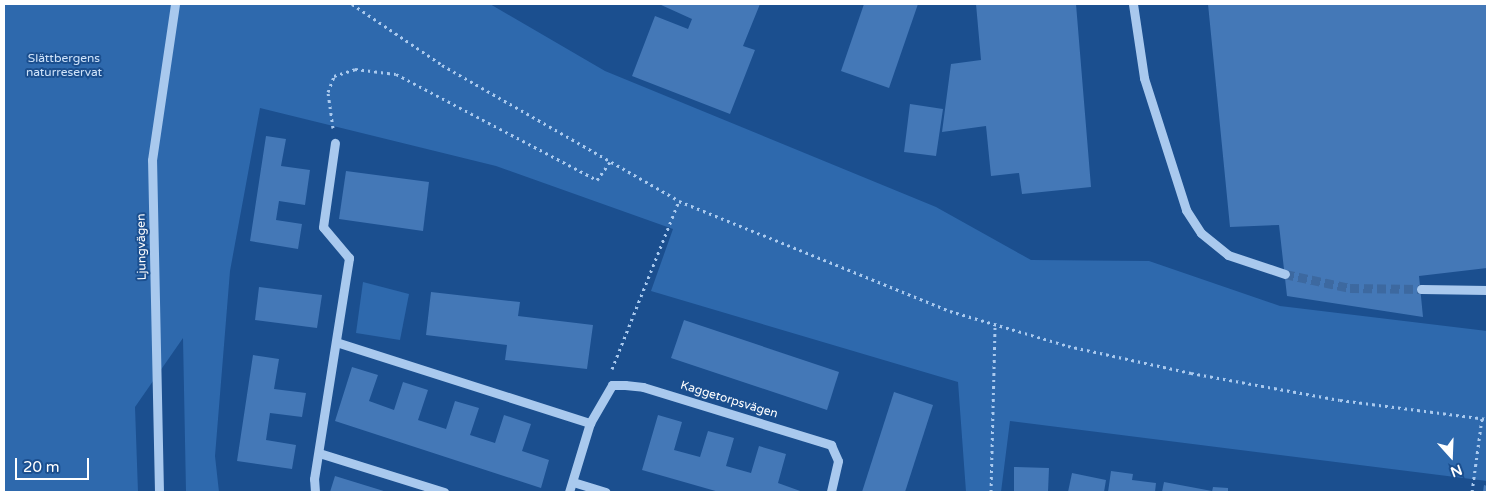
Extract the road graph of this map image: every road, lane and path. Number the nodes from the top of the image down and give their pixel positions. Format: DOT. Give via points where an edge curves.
graph roads {
  1 [pos="175,4"];
  2 [pos="352,4"];
  3 [pos="1133,4"];
  4 [pos="335,143"];
  5 [pos="610,162"];
  6 [pos="679,201"];
  7 [pos="1285,274"];
  8 [pos="1421,289"];
  9 [pos="1487,290"];
  10 [pos="995,323"];
  11 [pos="336,342"];
  12 [pos="612,385"];
  13 [pos="1482,418"];
  14 [pos="1487,419"];
  15 [pos="590,423"];
  16 [pos="319,453"];
  17 [pos="573,482"];
  18 [pos="159,492"];
  19 [pos="315,492"];
  20 [pos="444,492"];
  21 [pos="569,492"];
  22 [pos="606,492"];
  23 [pos="831,492"];
  24 [pos="991,492"];
  25 [pos="1472,492"];
  1 -- 18 [label="street, Ljungvägen" via="152,160"];
  2 -- 5 [label="path" via="442,65"];
  3 -- 7 [label="street" via="1144,78 1186,210 1201,233 1228,255"];
  4 -- 5 [label="path" via="328,92 334,76 355,69 396,74 597,180"];
  4 -- 11 [label="street" via="323,227 349,258"];
  5 -- 6 [label="path"];
  6 -- 10 [label="path" via="907,295"];
  6 -- 12 [label="path" via="612,370"];
  8 -- 9 [label="street"];
  10 -- 13 [label="path" via="1068,346 1191,373 1340,400"];
  10 -- 24 [label="path"];
  11 -- 15 [label="street"];
  11 -- 16 [label="street"];
  12 -- 15 [label="street"];
  12 -- 23 [label="street, Kaggetorpsvägen" via="643,387 831,445 838,461"];
  13 -- 14 [label="path"];
  13 -- 25 [label="path"];
  15 -- 17 [label="street"];
  16 -- 19 [label="street"];
  16 -- 20 [label="street"];
  17 -- 21 [label="street"];
  17 -- 22 [label="street"];
}
